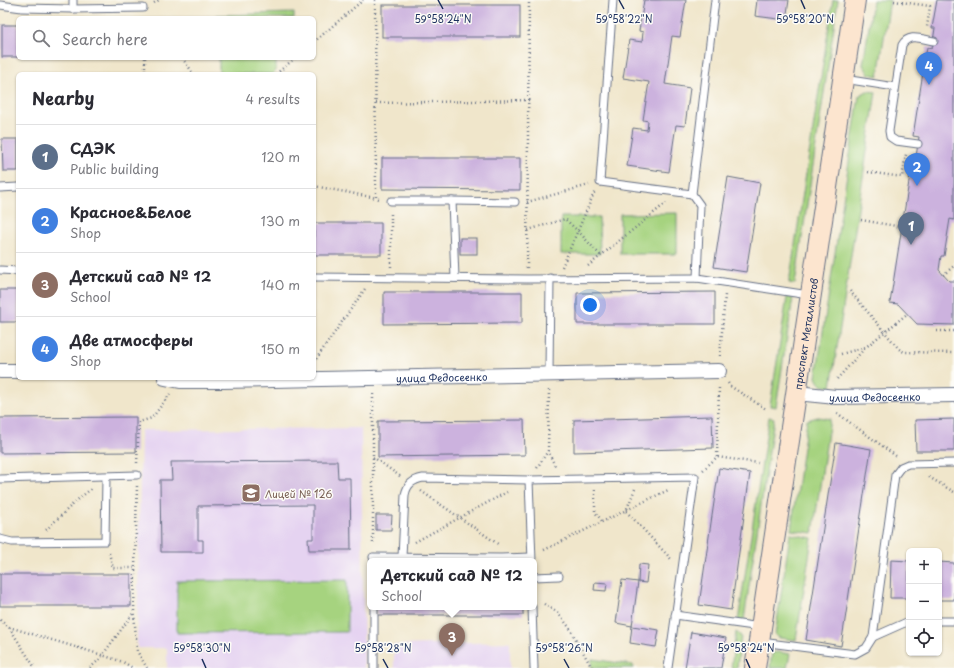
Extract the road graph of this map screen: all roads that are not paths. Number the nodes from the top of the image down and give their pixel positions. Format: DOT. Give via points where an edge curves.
graph roads {
  1 [pos="73,0"];
  2 [pos="613,0"];
  3 [pos="715,0"];
  4 [pos="855,0"];
  5 [pos="0,5"];
  6 [pos="143,8"];
  7 [pos="73,9"];
  8 [pos="934,41"];
  9 [pos="844,79"];
  10 [pos="895,87"];
  11 [pos="918,144"];
  12 [pos="0,188"];
  13 [pos="16,188"];
  14 [pos="692,194"];
  15 [pos="391,201"];
  16 [pos="452,201"];
  17 [pos="515,202"];
  18 [pos="0,270"];
  19 [pos="16,271"];
  20 [pos="316,277"];
  21 [pos="455,278"];
  22 [pos="554,278"];
  23 [pos="697,278"];
  24 [pos="811,295"];
  25 [pos="0,371"];
  26 [pos="16,371"];
  27 [pos="719,371"];
  28 [pos="549,374"];
  29 [pos="175,380"];
  30 [pos="276,380"];
  31 [pos="316,380"];
  32 [pos="796,393"];
  33 [pos="954,395"];
  34 [pos="954,463"];
  35 [pos="137,475"];
  36 [pos="106,477"];
  37 [pos="0,479"];
  38 [pos="529,480"];
  39 [pos="0,539"];
  40 [pos="402,557"];
  41 [pos="388,558"];
  42 [pos="501,558"];
  43 [pos="532,558"];
  44 [pos="560,576"];
  45 [pos="537,577"];
  46 [pos="374,610"];
  47 [pos="532,610"];
  48 [pos="675,615"];
  49 [pos="942,621"];
  50 [pos="954,621"];
  51 [pos="906,622"];
  52 [pos="760,634"];
  53 [pos="872,637"];
  54 [pos="374,668"];
  55 [pos="534,668"];
  56 [pos="668,668"];
  57 [pos="755,668"];
  1 -- 7 [label="lane"];
  2 -- 14 [label="lane" via="600,182"];
  3 -- 14 [label="lane"];
  4 -- 9 [label="street, проспект Металлистов"];
  5 -- 7 [label="lane"];
  6 -- 7 [label="lane"];
  8 -- 10 [label="lane" via="912,37 905,39"];
  9 -- 10 [label="lane"];
  9 -- 24 [label="street, проспект Металлистов"];
  10 -- 11 [label="lane" via="890,137 896,141"];
  12 -- 13 [label="lane"];
  14 -- 23 [label="lane" via="700,206"];
  15 -- 16 [label="lane"];
  16 -- 17 [label="lane"];
  16 -- 21 [label="lane"];
  18 -- 19 [label="lane"];
  20 -- 21 [label="lane"];
  21 -- 22 [label="lane"];
  22 -- 23 [label="lane"];
  22 -- 28 [label="lane"];
  23 -- 24 [label="lane"];
  24 -- 32 [label="street, проспект Металлистов"];
  25 -- 26 [label="street"];
  27 -- 28 [label="street, улица Федосеенко"];
  28 -- 31 [label="street, улица Федосеенко"];
  29 -- 30 [label="street, улица Федосеенко"];
  32 -- 33 [label="street, улица Федосеенко" via="836,397"];
  32 -- 52 [label="street, проспект Металлистов"];
  34 -- 53 [label="lane" via="908,464 901,467 895,475"];
  35 -- 36 [label="lane"];
  36 -- 37 [label="lane"];
  36 -- 39 [label="lane" via="105,541 12,542"];
  38 -- 40 [label="lane" via="415,480 407,488 405,495"];
  38 -- 43 [label="lane"];
  38 -- 48 [label="lane" via="695,477"];
  40 -- 41 [label="lane"];
  40 -- 42 [label="lane"];
  44 -- 45 [label="lane"];
  46 -- 54 [label="lane"];
  47 -- 55 [label="lane"];
  48 -- 52 [label="lane"];
  48 -- 56 [label="lane"];
  49 -- 50 [label="lane"];
  51 -- 53 [label="lane"];
  52 -- 53 [label="lane" via="855,654 866,648"];
  52 -- 57 [label="street, проспект Металлистов"];
}
